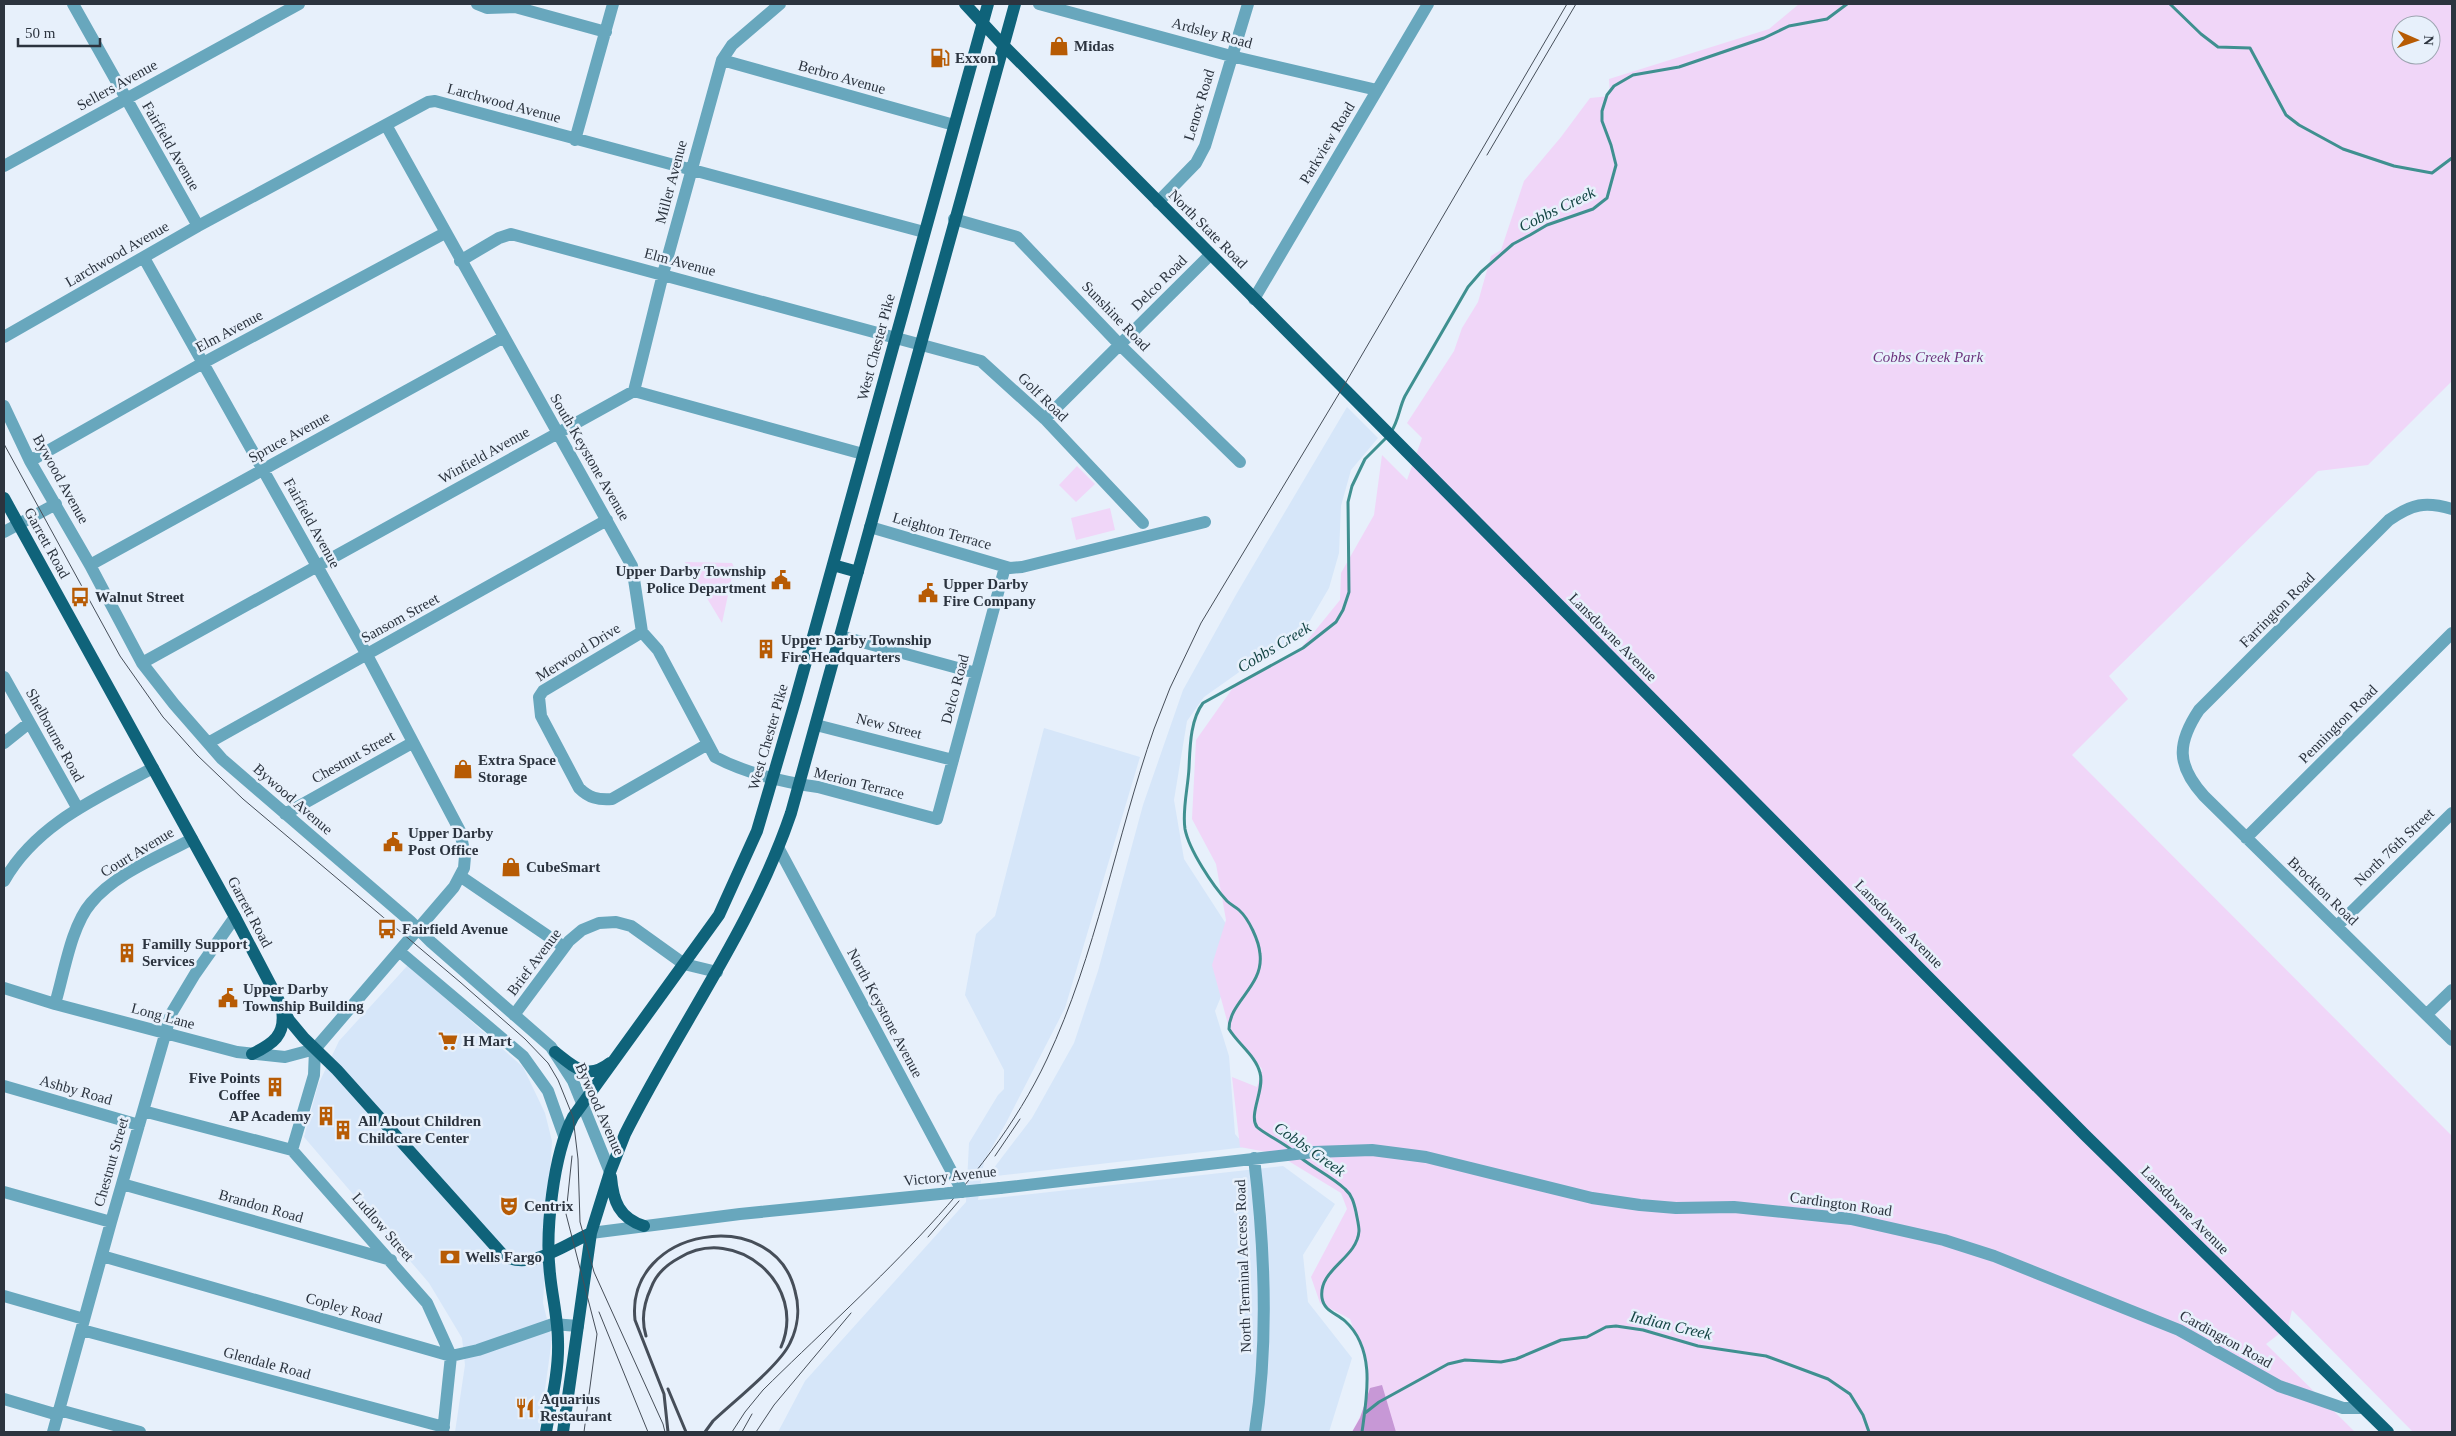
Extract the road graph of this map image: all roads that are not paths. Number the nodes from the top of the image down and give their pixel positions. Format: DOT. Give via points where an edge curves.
graph roads {
  1 [pos="73,4"];
  2 [pos="299,4"];
  3 [pos="477,4"];
  4 [pos="613,4"];
  5 [pos="780,4"];
  6 [pos="965,4"];
  7 [pos="988,4"];
  8 [pos="1014,4"];
  9 [pos="1039,4"];
  10 [pos="1248,4"];
  11 [pos="1428,4"];
  12 [pos="982,22"];
  13 [pos="606,32"];
  14 [pos="1003,45"];
  15 [pos="1231,56"];
  16 [pos="722,60"];
  17 [pos="1377,90"];
  18 [pos="125,98"];
  19 [pos="386,125"];
  20 [pos="954,125"];
  21 [pos="575,140"];
  22 [pos="4,166"];
  23 [pos="692,170"];
  24 [pos="1158,202"];
  25 [pos="954,220"];
  26 [pos="198,226"];
  27 [pos="924,232"];
  28 [pos="445,233"];
  29 [pos="1210,255"];
  30 [pos="144,258"];
  31 [pos="460,261"];
  32 [pos="663,274"];
  33 [pos="1254,299"];
  34 [pos="4,337"];
  35 [pos="504,337"];
  36 [pos="895,338"];
  37 [pos="920,344"];
  38 [pos="1120,344"];
  39 [pos="203,363"];
  40 [pos="634,391"];
  41 [pos="4,406"];
  42 [pos="1044,419"];
  43 [pos="557,434"];
  44 [pos="1391,436"];
  45 [pos="863,454"];
  46 [pos="30,461"];
  47 [pos="1240,462"];
  48 [pos="264,469"];
  49 [pos="4,498"];
  50 [pos="56,504"];
  51 [pos="2452,509"];
  52 [pos="607,520"];
  53 [pos="1206,522"];
  54 [pos="1142,523"];
  55 [pos="18,525"];
  56 [pos="870,527"];
  57 [pos="4,532"];
  58 [pos="90,565"];
  59 [pos="833,565"];
  60 [pos="317,566"];
  61 [pos="1006,567"];
  62 [pos="858,572"];
  63 [pos="642,632"];
  64 [pos="2452,633"];
  65 [pos="840,636"];
  66 [pos="367,655"];
  67 [pos="142,663"];
  68 [pos="976,673"];
  69 [pos="4,677"];
  70 [pos="29,723"];
  71 [pos="816,725"];
  72 [pos="4,743"];
  73 [pos="208,743"];
  74 [pos="412,743"];
  75 [pos="708,744"];
  76 [pos="2183,757"];
  77 [pos="953,760"];
  78 [pos="153,768"];
  79 [pos="773,779"];
  80 [pos="799,785"];
  81 [pos="78,809"];
  82 [pos="2452,813"];
  83 [pos="284,814"];
  84 [pos="937,819"];
  85 [pos="2246,838"];
  86 [pos="192,839"];
  87 [pos="779,849"];
  88 [pos="460,876"];
  89 [pos="4,882"];
  90 [pos="235,917"];
  91 [pos="2337,926"];
  92 [pos="419,930"];
  93 [pos="564,947"];
  94 [pos="400,952"];
  95 [pos="684,964"];
  96 [pos="716,972"];
  97 [pos="4,988"];
  98 [pos="2452,990"];
  99 [pos="55,1004"];
  100 [pos="282,1008"];
  101 [pos="2427,1014"];
  102 [pos="514,1015"];
  103 [pos="165,1033"];
  104 [pos="2452,1040"];
  105 [pos="315,1049"];
  106 [pos="555,1052"];
  107 [pos="252,1054"];
  108 [pos="614,1060"];
  109 [pos="4,1086"];
  110 [pos="582,1104"];
  111 [pos="143,1111"];
  112 [pos="139,1125"];
  113 [pos="564,1136"];
  114 [pos="292,1150"];
  115 [pos="1314,1152"];
  116 [pos="1254,1158"];
  117 [pos="610,1172"];
  118 [pos="122,1184"];
  119 [pos="4,1192"];
  120 [pos="956,1192"];
  121 [pos="110,1222"];
  122 [pos="644,1226"];
  123 [pos="591,1233"];
  124 [pos="549,1253"];
  125 [pos="102,1256"];
  126 [pos="391,1260"];
  127 [pos="4,1296"];
  128 [pos="83,1324"];
  129 [pos="557,1324"];
  130 [pos="578,1326"];
  131 [pos="451,1356"];
  132 [pos="4,1399"];
  133 [pos="2363,1408"];
  134 [pos="59,1412"];
  135 [pos="444,1430"];
  136 [pos="53,1432"];
  137 [pos="140,1432"];
  138 [pos="546,1432"];
  139 [pos="563,1432"];
  140 [pos="1255,1432"];
  141 [pos="2388,1432"];
  1 -- 18 [label="street, Fairfield Avenue"];
  2 -- 18 [label="street, Sellers Avenue"];
  3 -- 13 [label="street" via="486,8 515,7"];
  4 -- 13 [label="street"];
  5 -- 16 [label="street, Miller Avenue" via="732,45"];
  6 -- 12 [label="main road, North State Road"];
  7 -- 12 [label="main road, West Chester Pike"];
  8 -- 14 [label="main road"];
  9 -- 15 [label="street, Ardsley Road"];
  10 -- 15 [label="street, Lenox Road"];
  11 -- 17 [label="street, Parkview Road"];
  12 -- 14 [label="main road, North State Road"];
  12 -- 20 [label="main road, West Chester Pike"];
  13 -- 21 [label="street"];
  14 -- 24 [label="main road, North State Road"];
  14 -- 25 [label="main road"];
  15 -- 17 [label="street, Ardsley Road"];
  15 -- 24 [label="street, Lenox Road" via="1205,146 1196,163"];
  16 -- 20 [label="street, Berbro Avenue"];
  16 -- 23 [label="street, Miller Avenue"];
  17 -- 33 [label="street, Parkview Road"];
  18 -- 22 [label="street, Sellers Avenue"];
  18 -- 26 [label="street, Fairfield Avenue"];
  19 -- 21 [label="street, Larchwood Avenue" via="434,101"];
  19 -- 26 [label="street, Larchwood Avenue"];
  19 -- 28 [label="street, South Keystone Avenue"];
  20 -- 27 [label="main road, West Chester Pike"];
  21 -- 23 [label="street, Larchwood Avenue"];
  23 -- 27 [label="street, Larchwood Avenue"];
  23 -- 32 [label="street, Miller Avenue"];
  24 -- 29 [label="main road, North State Road"];
  25 -- 37 [label="main road"];
  25 -- 38 [label="street, Sunshine Road" via="1017,237"];
  26 -- 30 [label="street, Larchwood Avenue"];
  27 -- 36 [label="main road, West Chester Pike"];
  28 -- 31 [label="street, South Keystone Avenue"];
  28 -- 39 [label="street, Elm Avenue"];
  29 -- 33 [label="main road, North State Road"];
  29 -- 38 [label="street, Delco Road"];
  30 -- 34 [label="street, Larchwood Avenue"];
  30 -- 39 [label="street, Fairfield Avenue"];
  31 -- 32 [label="street, Elm Avenue" via="511,234"];
  31 -- 35 [label="street, South Keystone Avenue"];
  32 -- 36 [label="street, Elm Avenue"];
  32 -- 40 [label="street, Miller Avenue"];
  33 -- 44 [label="main road, North State Road"];
  35 -- 43 [label="street, South Keystone Avenue"];
  35 -- 48 [label="street, Spruce Avenue"];
  36 -- 37 [label="street, Golf Road"];
  36 -- 45 [label="main road, West Chester Pike"];
  37 -- 42 [label="street, Golf Road" via="981,361"];
  37 -- 56 [label="main road"];
  38 -- 42 [label="street, Delco Road"];
  38 -- 47 [label="street, Sunshine Road"];
  39 -- 46 [label="street, Elm Avenue"];
  39 -- 48 [label="street, Fairfield Avenue"];
  40 -- 43 [label="street, Winfield Avenue"];
  40 -- 45 [label="street"];
  41 -- 46 [label="street, Bywood Avenue"];
  42 -- 54 [label="street, Golf Road"];
  43 -- 52 [label="street, South Keystone Avenue"];
  43 -- 60 [label="street, Winfield Avenue"];
  44 -- 133 [label="main road, Lansdowne Avenue" via="2086,1135"];
  45 -- 59 [label="main road, West Chester Pike"];
  46 -- 50 [label="street, Bywood Avenue"];
  48 -- 58 [label="street, Spruce Avenue"];
  48 -- 60 [label="street, Fairfield Avenue"];
  49 -- 55 [label="main road, Garrett Road"];
  50 -- 55 [label="street"];
  50 -- 58 [label="street, Bywood Avenue"];
  51 -- 76 [label="street, Farrington Road" via="2420,504 2389,520 2199,710 2186,730"];
  52 -- 63 [label="street, South Keystone Avenue" via="632,566"];
  52 -- 66 [label="street, Sansom Street"];
  53 -- 61 [label="street" via="1022,567"];
  55 -- 57 [label="street"];
  55 -- 78 [label="main road, Garrett Road"];
  56 -- 61 [label="street, Leighton Terrace"];
  56 -- 62 [label="main road"];
  58 -- 67 [label="street, Bywood Avenue"];
  59 -- 62 [label="main road"];
  59 -- 79 [label="main road, West Chester Pike"];
  60 -- 66 [label="street, Fairfield Avenue"];
  60 -- 67 [label="street, Winfield Avenue"];
  61 -- 68 [label="street, Delco Road"];
  62 -- 65 [label="main road"];
  63 -- 75 [label="street" via="658,650"];
  63 -- 75 [label="street, Merwood Drive" via="543,691 539,697 541,716 579,788 595,799 612,799"];
  64 -- 85 [label="street, Pennington Road"];
  65 -- 68 [label="street"];
  65 -- 71 [label="main road"];
  66 -- 73 [label="street, Sansom Street"];
  66 -- 74 [label="street, Fairfield Avenue"];
  67 -- 73 [label="street, Bywood Avenue"];
  68 -- 77 [label="street, Delco Road"];
  69 -- 70 [label="street, Shelbourne Road"];
  70 -- 72 [label="street"];
  70 -- 81 [label="street, Shelbourne Road"];
  71 -- 77 [label="street, New Street"];
  71 -- 80 [label="main road"];
  73 -- 83 [label="street, Bywood Avenue"];
  74 -- 83 [label="street, Chestnut Street"];
  74 -- 88 [label="street, Fairfield Avenue" via="460,832 465,856"];
  75 -- 79 [label="street" via="715,757"];
  76 -- 85 [label="street, Brockton Road" via="2186,771 2194,784"];
  77 -- 84 [label="street, Delco Road"];
  78 -- 81 [label="street"];
  78 -- 86 [label="main road, Garrett Road"];
  79 -- 80 [label="street, Merion Terrace"];
  79 -- 95 [label="main road, West Chester Pike" via="757,831 728,897"];
  80 -- 84 [label="street, Merion Terrace" via="818,787"];
  80 -- 87 [label="main road"];
  81 -- 89 [label="street" via="30,845 17,859"];
  82 -- 91 [label="street, North 76th Street"];
  83 -- 92 [label="street, Bywood Avenue"];
  85 -- 91 [label="street, Brockton Road"];
  86 -- 90 [label="main road, Garrett Road"];
  86 -- 99 [label="street, Court Avenue" via="124,877 91,903 73,940"];
  87 -- 96 [label="main road" via="752,908"];
  87 -- 120 [label="street, North Keystone Avenue, bridge" via="954,1176"];
  88 -- 92 [label="street, Fairfield Avenue" via="448,897"];
  88 -- 93 [label="street"];
  90 -- 100 [label="main road, Garrett Road"];
  90 -- 103 [label="street, Chestnut Street" via="195,974 171,1014"];
  91 -- 101 [label="street, Brockton Road"];
  92 -- 94 [label="street, Fairfield Avenue"];
  92 -- 102 [label="street, Bywood Avenue"];
  93 -- 95 [label="street, Brief Avenue" via="590,926 616,922 637,930"];
  93 -- 102 [label="street, Brief Avenue"];
  94 -- 105 [label="street, Fairfield Avenue"];
  94 -- 113 [label="street" via="523,1056 548,1091"];
  95 -- 96 [label="street, Brief Avenue"];
  95 -- 108 [label="main road, West Chester Pike"];
  96 -- 117 [label="main road" via="634,1117"];
  97 -- 99 [label="street, Long Lane"];
  98 -- 101 [label="street"];
  99 -- 103 [label="street, Long Lane"];
  100 -- 105 [label="main road, Garrett Road"];
  100 -- 107 [label="main road" via="284,1020 280,1035 273,1044"];
  101 -- 104 [label="street, Brockton Road"];
  102 -- 106 [label="street, Bywood Avenue"];
  103 -- 107 [label="street, Long Lane"];
  103 -- 111 [label="street, Chestnut Street"];
  105 -- 107 [label="street, Long Lane" via="285,1057"];
  105 -- 114 [label="street" via="314,1076"];
  105 -- 124 [label="main road, Garrett Road" via="498,1252 519,1261"];
  106 -- 108 [label="main road" via="575,1068 586,1072 599,1071"];
  106 -- 110 [label="street, Bywood Avenue" via="567,1068"];
  108 -- 110 [label="main road, West Chester Pike"];
  109 -- 112 [label="street, Ashby Road"];
  110 -- 113 [label="main road, West Chester Pike"];
  110 -- 117 [label="street, Bywood Avenue"];
  111 -- 112 [label="street, Chestnut Street"];
  111 -- 114 [label="street"];
  112 -- 118 [label="street, Chestnut Street"];
  113 -- 124 [label="main road, West Chester Pike" via="550,1223"];
  114 -- 126 [label="street, Ludlow Street"];
  115 -- 116 [label="street, Victory Avenue"];
  115 -- 133 [label="street, Cardington Road" via="1391,1151 1441,1160 1592,1198 1676,1208 1744,1208 1894,1227 1994,1256 2144,1315 2179,1330 2278,1386 2343,1408"];
  116 -- 120 [label="street, Victory Avenue, bridge"];
  116 -- 140 [label="street, North Terminal Access Road" via="1261,1219 1264,1301 1263,1370"];
  117 -- 122 [label="main road" via="613,1196 620,1211"];
  117 -- 123 [label="main road"];
  118 -- 121 [label="street, Chestnut Street"];
  118 -- 126 [label="street, Brandon Road"];
  119 -- 121 [label="street"];
  120 -- 122 [label="street, Victory Avenue"];
  121 -- 125 [label="street, Chestnut Street"];
  122 -- 123 [label="street, Victory Avenue"];
  123 -- 124 [label="main road, Garrett Road"];
  123 -- 130 [label="main road"];
  124 -- 129 [label="main road, West Chester Pike"];
  125 -- 128 [label="street, Chestnut Street"];
  125 -- 131 [label="street, Copley Road"];
  126 -- 131 [label="street, Ludlow Street" via="427,1303"];
  127 -- 128 [label="street, Glendale Road"];
  128 -- 134 [label="street, Chestnut Street"];
  128 -- 135 [label="street, Glendale Road"];
  129 -- 130 [label="street, Copley Road"];
  129 -- 131 [label="street, Copley Road"];
  129 -- 138 [label="main road, West Chester Pike" via="558,1346"];
  130 -- 139 [label="main road"];
  131 -- 135 [label="street, Ludlow Street"];
  132 -- 134 [label="street"];
  133 -- 141 [label="main road, Lansdowne Avenue"];
  134 -- 136 [label="street, Chestnut Street"];
  134 -- 137 [label="street"];
}
